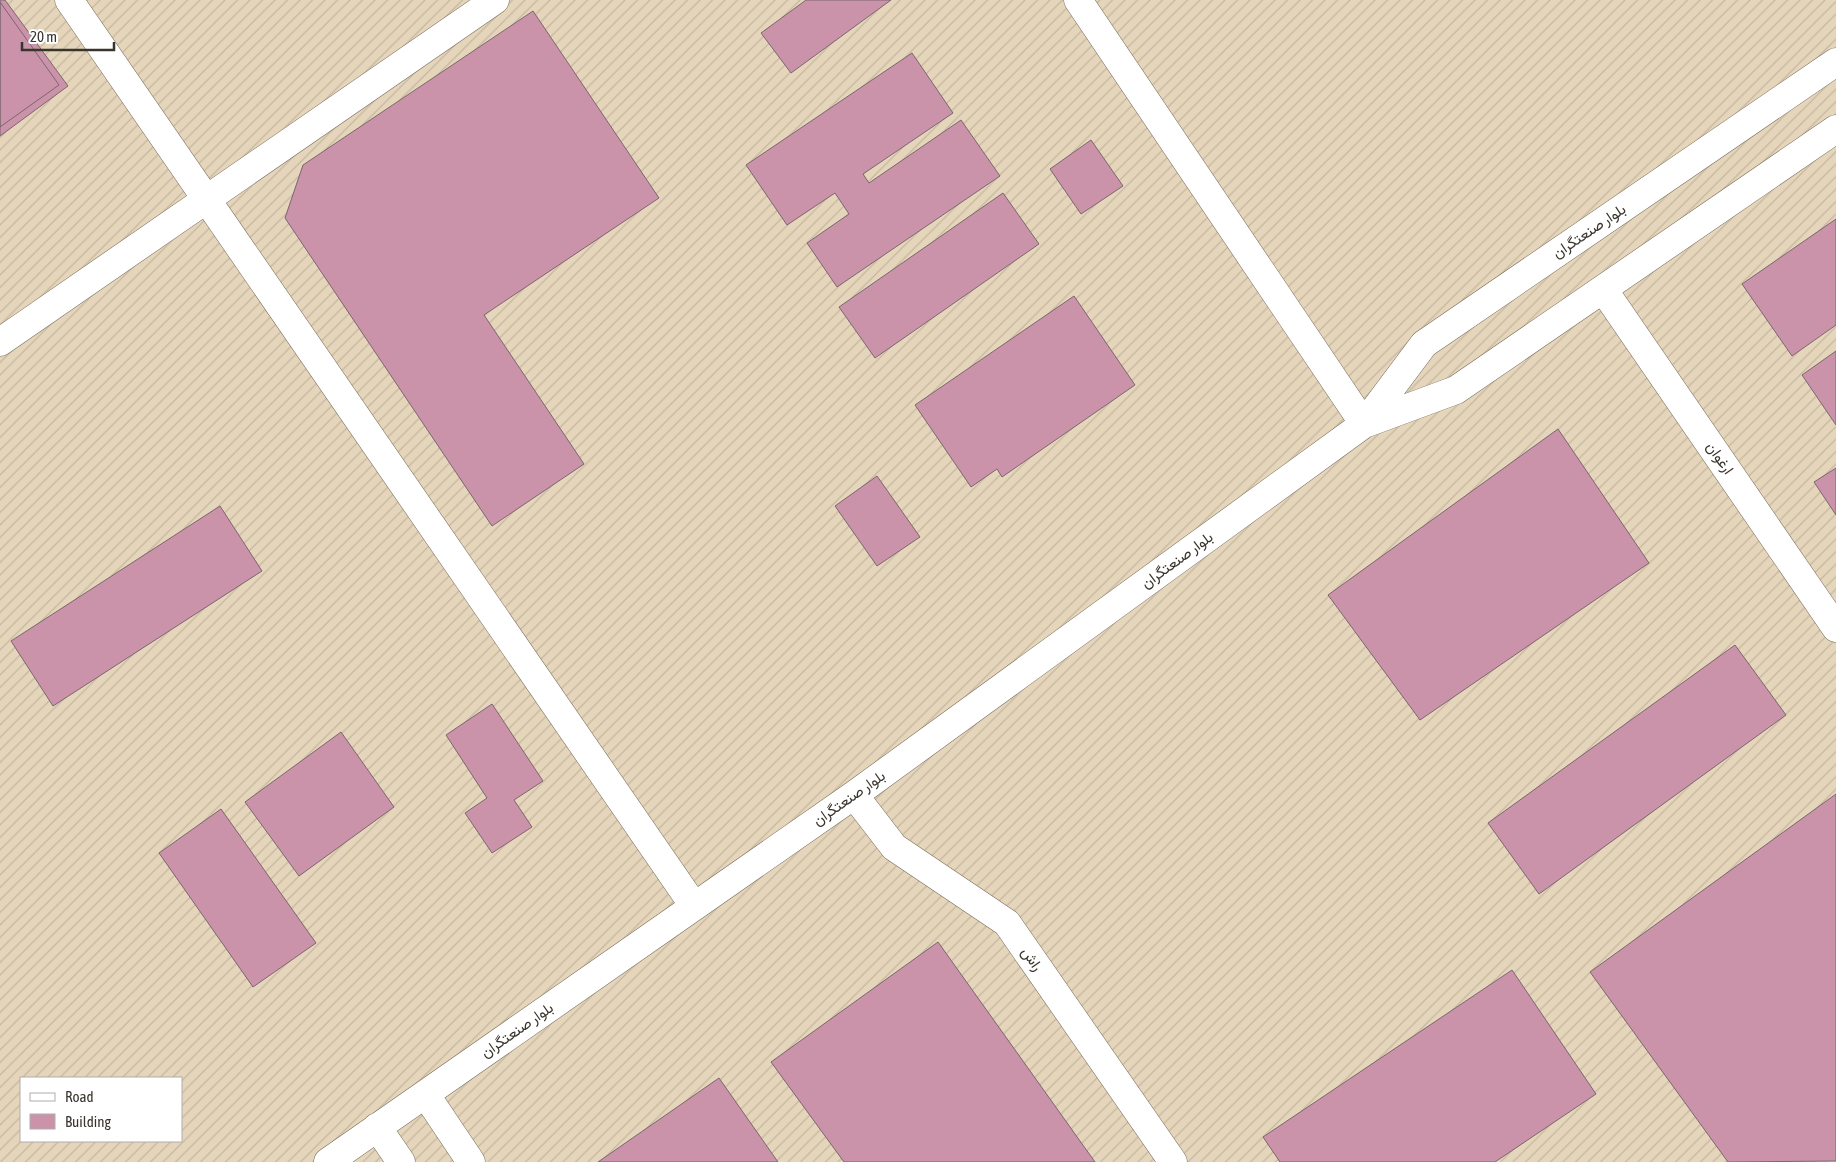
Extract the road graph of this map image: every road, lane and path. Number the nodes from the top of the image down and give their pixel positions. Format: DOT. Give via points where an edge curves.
graph roads {
  1 [pos="69,0"];
  2 [pos="496,0"];
  3 [pos="1078,0"];
  4 [pos="1836,62"];
  5 [pos="1836,129"];
  6 [pos="208,200"];
  7 [pos="1603,289"];
  8 [pos="0,342"];
  9 [pos="1364,424"];
  10 [pos="1836,628"];
  11 [pos="854,795"];
  12 [pos="694,906"];
  13 [pos="426,1095"];
  14 [pos="377,1127"];
  15 [pos="328,1162"];
  16 [pos="401,1162"];
  17 [pos="472,1162"];
  18 [pos="1173,1162"];
  1 -- 6 [label="street"];
  2 -- 6 [label="street"];
  3 -- 9 [label="street"];
  4 -- 9 [label="street, بلوار صنعتگران" via="1424,344"];
  5 -- 7 [label="street, بلوار صنعتگران"];
  6 -- 8 [label="street"];
  6 -- 12 [label="street"];
  7 -- 9 [label="street, بلوار صنعتگران" via="1456,390"];
  7 -- 10 [label="street, ارغوان"];
  9 -- 11 [label="street, بلوار صنعتگران"];
  11 -- 12 [label="street, بلوار صنعتگران"];
  11 -- 18 [label="street, راش" via="894,847 1007,922"];
  12 -- 13 [label="street, بلوار صنعتگران"];
  13 -- 14 [label="street, بلوار صنعتگران"];
  13 -- 17 [label="street"];
  14 -- 15 [label="street, بلوار صنعتگران"];
  14 -- 16 [label="street"];
}
